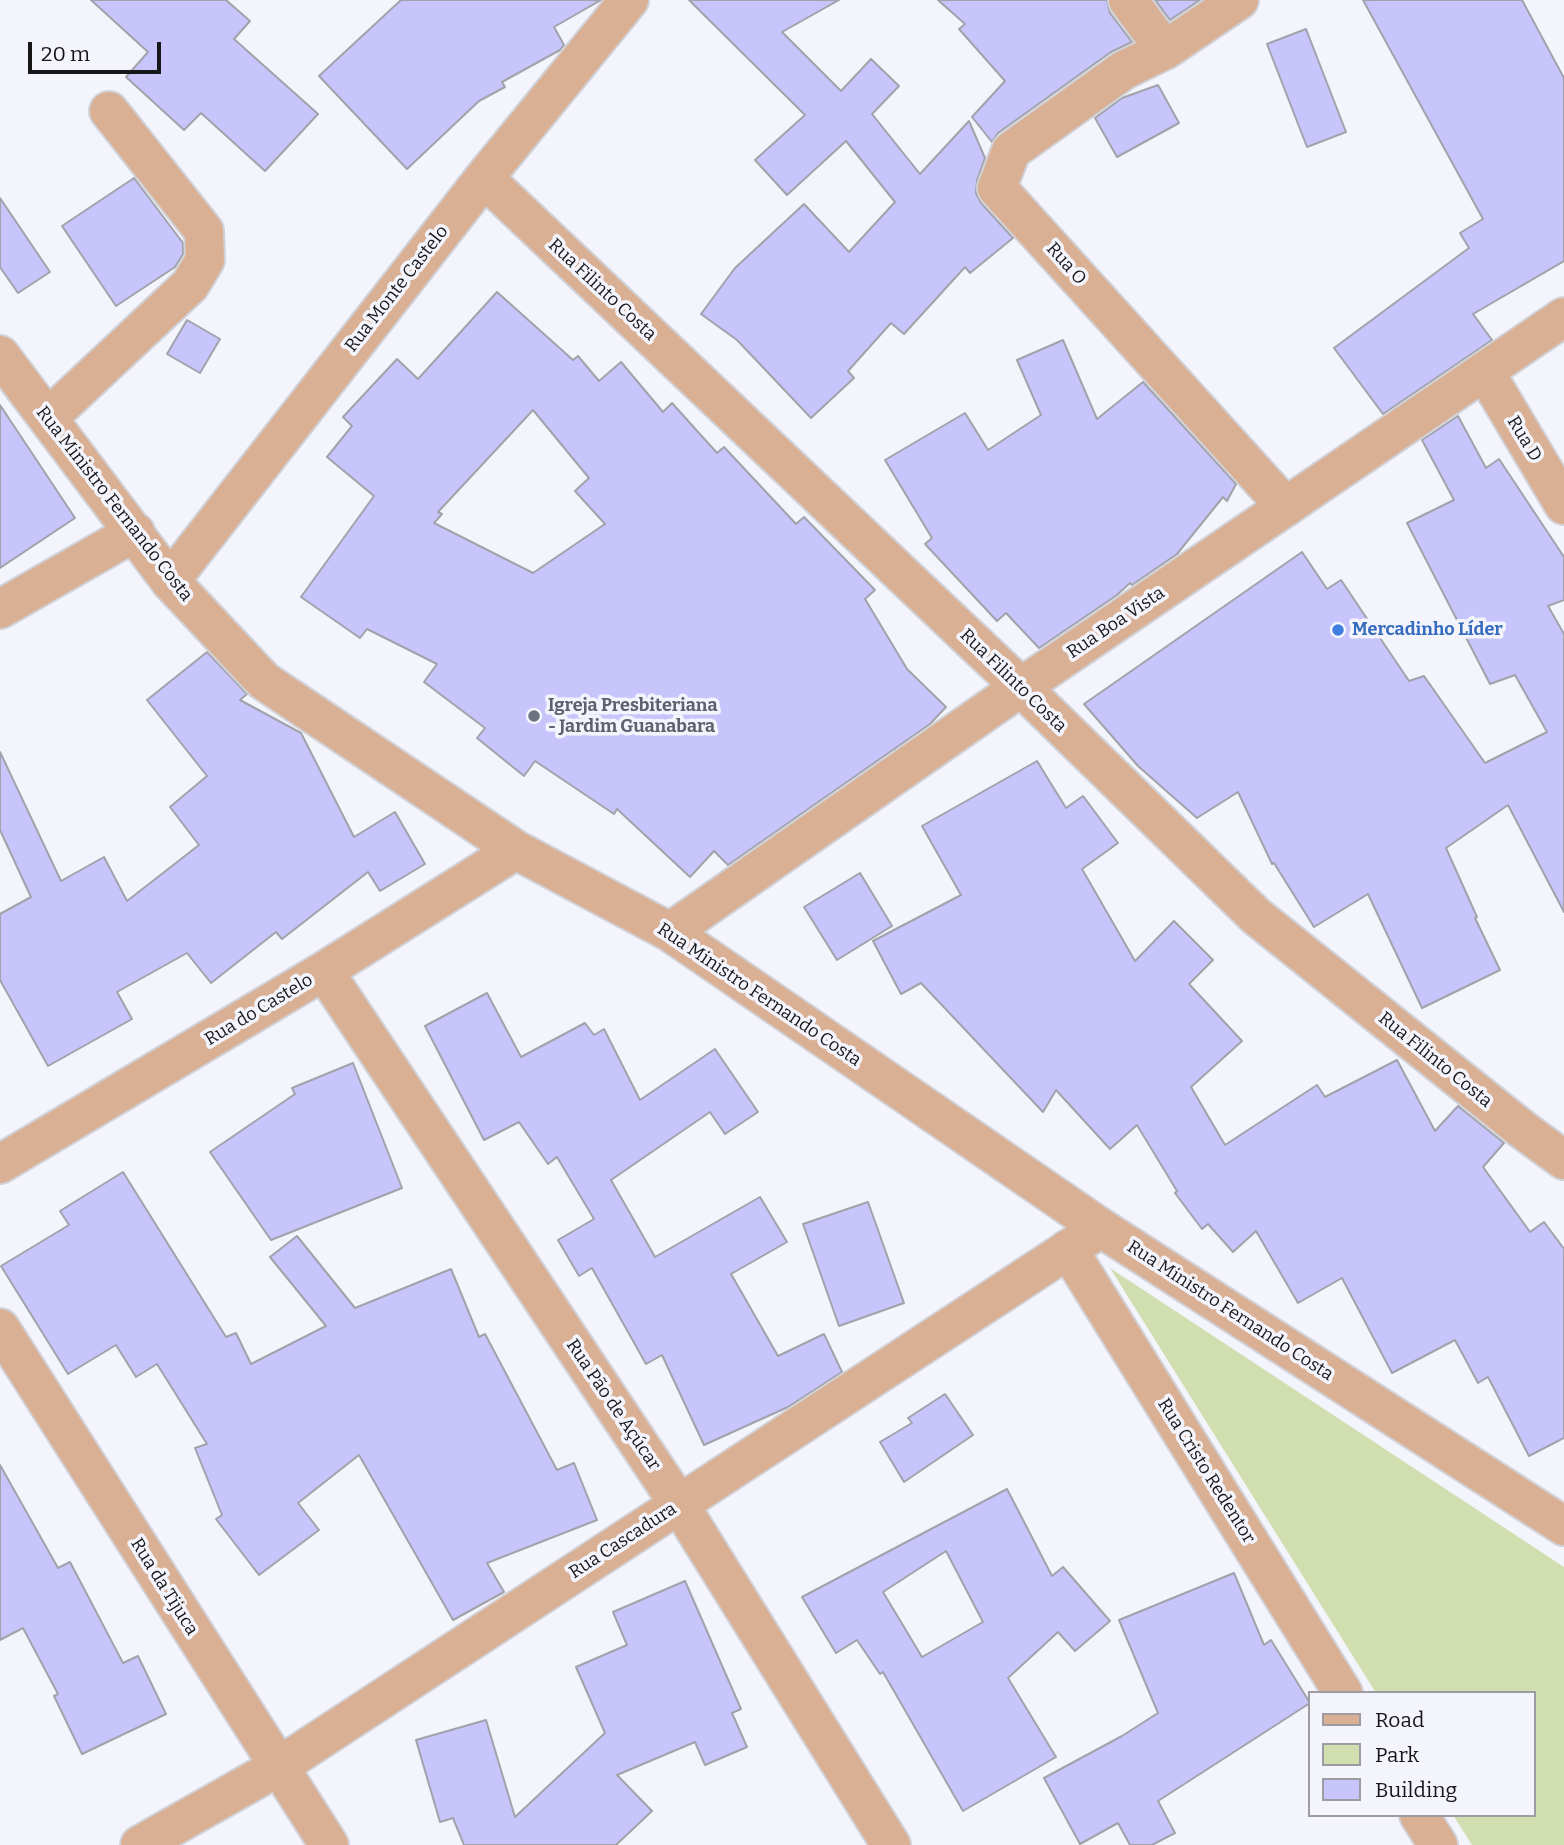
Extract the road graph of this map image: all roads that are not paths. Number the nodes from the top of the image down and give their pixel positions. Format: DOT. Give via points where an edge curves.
graph roads {
  1 [pos="629,0"];
  2 [pos="1128,0"];
  3 [pos="1239,0"];
  4 [pos="1166,50"];
  5 [pos="108,111"];
  6 [pos="484,178"];
  7 [pos="1564,317"];
  8 [pos="0,355"];
  9 [pos="1485,372"];
  10 [pos="48,418"];
  11 [pos="1564,505"];
  12 [pos="1286,507"];
  13 [pos="135,532"];
  14 [pos="170,581"];
  15 [pos="0,609"];
  16 [pos="1021,687"];
  17 [pos="516,850"];
  18 [pos="670,932"];
  19 [pos="324,971"];
  20 [pos="1564,1160"];
  21 [pos="0,1164"];
  22 [pos="1101,1228"];
  23 [pos="1068,1249"];
  24 [pos="0,1328"];
  25 [pos="679,1504"];
  26 [pos="1564,1526"];
  27 [pos="1342,1691"];
  28 [pos="278,1767"];
  29 [pos="1420,1817"];
  30 [pos="140,1845"];
  31 [pos="329,1845"];
  32 [pos="891,1845"];
  33 [pos="1438,1845"];
  1 -- 6 [label="street, Rua Monte Castelo"];
  2 -- 4 [label="street"];
  3 -- 4 [label="street"];
  4 -- 12 [label="street, Rua O" via="1124,70 1011,152 997,188"];
  5 -- 10 [label="street" via="204,230 205,260 190,285"];
  6 -- 14 [label="street, Rua Monte Castelo"];
  6 -- 16 [label="street, Rua Filinto Costa"];
  7 -- 9 [label="street, Rua Boa Vista"];
  8 -- 10 [label="street, Rua Ministro Fernando Costa"];
  9 -- 11 [label="street, Rua D"];
  9 -- 12 [label="street, Rua Boa Vista"];
  10 -- 13 [label="street, Rua Ministro Fernando Costa"];
  12 -- 16 [label="street, Rua Boa Vista"];
  13 -- 14 [label="street, Rua Ministro Fernando Costa"];
  13 -- 15 [label="street"];
  14 -- 17 [label="street, Rua Ministro Fernando Costa" via="264,681"];
  16 -- 18 [label="street, Rua Boa Vista"];
  16 -- 20 [label="street, Rua Filinto Costa" via="1256,916"];
  17 -- 18 [label="street, Rua Ministro Fernando Costa"];
  17 -- 19 [label="street, Rua do Castelo"];
  18 -- 22 [label="street, Rua Ministro Fernando Costa"];
  19 -- 21 [label="street, Rua do Castelo"];
  19 -- 25 [label="street, Rua Pão de Açúcar"];
  22 -- 23 [label="street, Rua Cascadura"];
  22 -- 26 [label="street, Rua Ministro Fernando Costa"];
  23 -- 25 [label="street, Rua Cascadura"];
  23 -- 27 [label="street, Rua Cristo Redentor"];
  24 -- 28 [label="street, Rua da Tijuca"];
  25 -- 28 [label="street, Rua Cascadura"];
  25 -- 32 [label="street, Rua Pão de Açúcar"];
  28 -- 30 [label="street, Rua Cascadura"];
  28 -- 31 [label="street, Rua da Tijuca"];
  29 -- 33 [label="street"];
}
